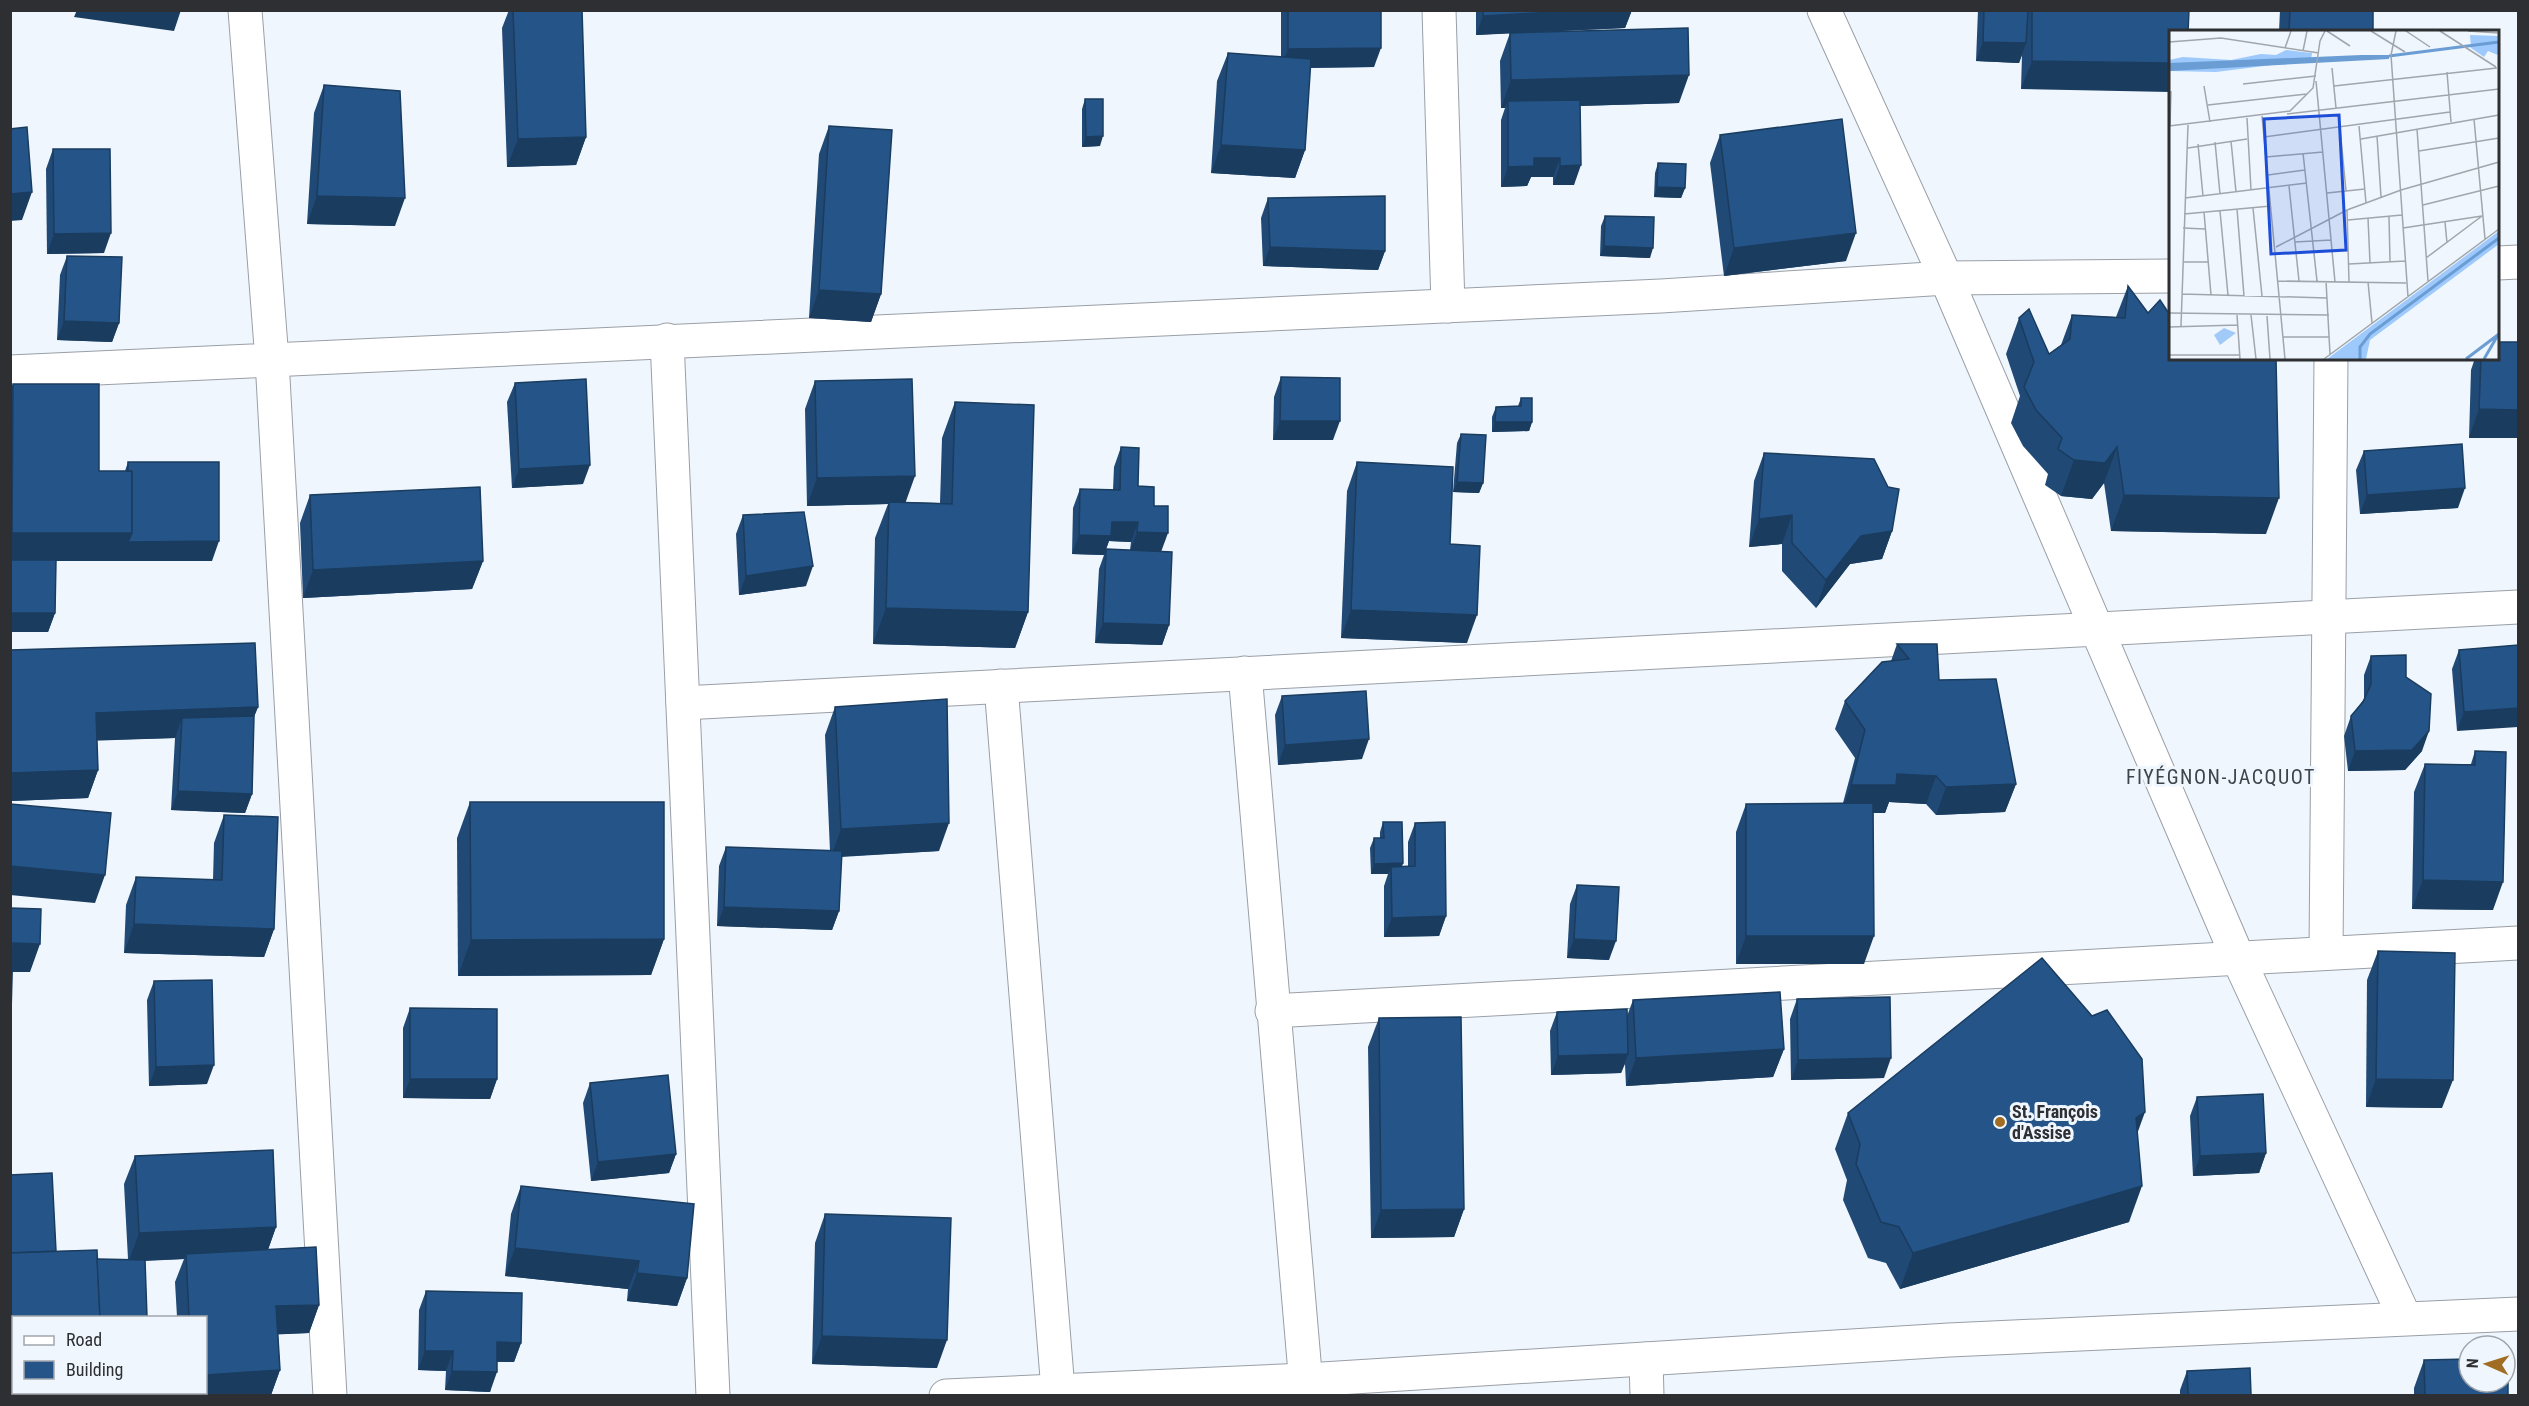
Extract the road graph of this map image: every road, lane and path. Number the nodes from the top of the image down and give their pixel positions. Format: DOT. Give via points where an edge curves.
graph roads {
  1 [pos="245,10"];
  2 [pos="1439,10"];
  3 [pos="1824,10"];
  4 [pos="2518,262"];
  5 [pos="2499,263"];
  6 [pos="2169,276"];
  7 [pos="1946,278"];
  8 [pos="1448,306"];
  9 [pos="667,340"];
  10 [pos="272,360"];
  11 [pos="2331,360"];
  12 [pos="10,372"];
  13 [pos="2518,607"];
  14 [pos="2330,616"];
  15 [pos="2097,628"];
  16 [pos="1245,673"];
  17 [pos="1001,686"];
  18 [pos="683,703"];
  19 [pos="2518,943"];
  20 [pos="2326,953"];
  21 [pos="2238,958"];
  22 [pos="1272,1011"];
  23 [pos="2518,1314"];
  24 [pos="2405,1318"];
  25 [pos="1646,1359"];
  26 [pos="1306,1388"];
  27 [pos="1058,1390"];
  28 [pos="330,1395"];
  29 [pos="713,1395"];
  30 [pos="946,1395"];
  31 [pos="1647,1395"];
  1 -- 10 [label="street"];
  2 -- 8 [label="street"];
  3 -- 7 [label="street"];
  4 -- 5 [label="street"];
  6 -- 7 [label="street"];
  7 -- 8 [label="street"];
  7 -- 15 [label="street"];
  8 -- 9 [label="street"];
  9 -- 10 [label="street"];
  9 -- 18 [label="street"];
  10 -- 12 [label="street"];
  10 -- 28 [label="street"];
  11 -- 14 [label="street"];
  13 -- 14 [label="street"];
  14 -- 15 [label="street"];
  14 -- 20 [label="street"];
  15 -- 16 [label="street"];
  15 -- 21 [label="street"];
  16 -- 17 [label="street"];
  16 -- 22 [label="street"];
  17 -- 18 [label="street"];
  17 -- 27 [label="street"];
  18 -- 29 [label="street"];
  19 -- 20 [label="street"];
  20 -- 21 [label="street"];
  21 -- 22 [label="street"];
  21 -- 24 [label="street"];
  22 -- 26 [label="street"];
  23 -- 24 [label="street"];
  24 -- 25 [label="street"];
  25 -- 26 [label="street"];
  25 -- 31 [label="street"];
  26 -- 27 [label="street"];
  27 -- 30 [label="street"];
}
